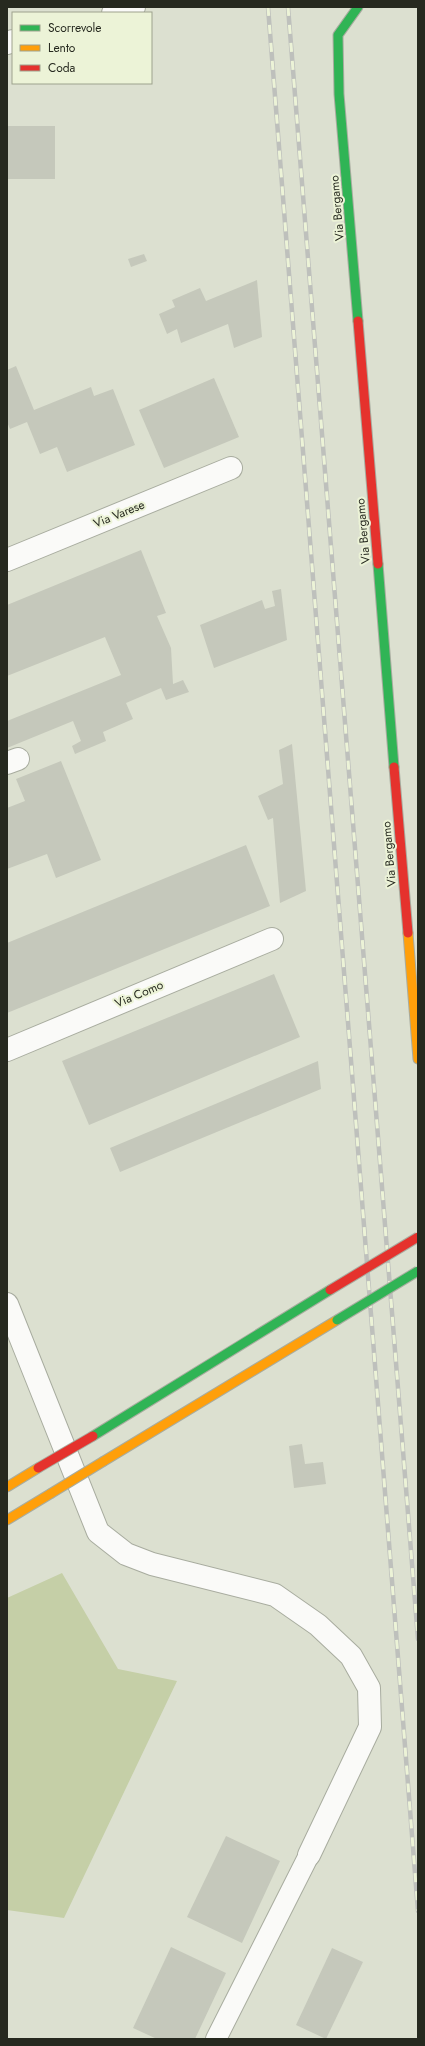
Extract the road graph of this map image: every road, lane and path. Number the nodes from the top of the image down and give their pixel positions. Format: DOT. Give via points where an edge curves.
graph roads {
  1 [pos="134,7"];
  2 [pos="358,7"];
  3 [pos="116,12"];
  4 [pos="231,468"];
  5 [pos="7,560"];
  6 [pos="272,939"];
  7 [pos="7,1050"];
  8 [pos="418,1059"];
  9 [pos="418,1237"];
  10 [pos="418,1271"];
  11 [pos="7,1304"];
  12 [pos="7,1487"];
  13 [pos="7,1520"];
  14 [pos="309,1855"];
  15 [pos="216,2039"];
  1 -- 3 [label="street"];
  2 -- 8 [label="street, Via Bergamo" via="338,35 339,94"];
  4 -- 5 [label="street, Via Varese"];
  6 -- 7 [label="street, Via Como"];
  9 -- 12 [label="street, bridge"];
  10 -- 13 [label="street, bridge"];
  11 -- 14 [label="street" via="98,1532 126,1554 152,1564 275,1595 318,1625 351,1656 369,1688 370,1727"];
  14 -- 15 [label="lane"];
}
